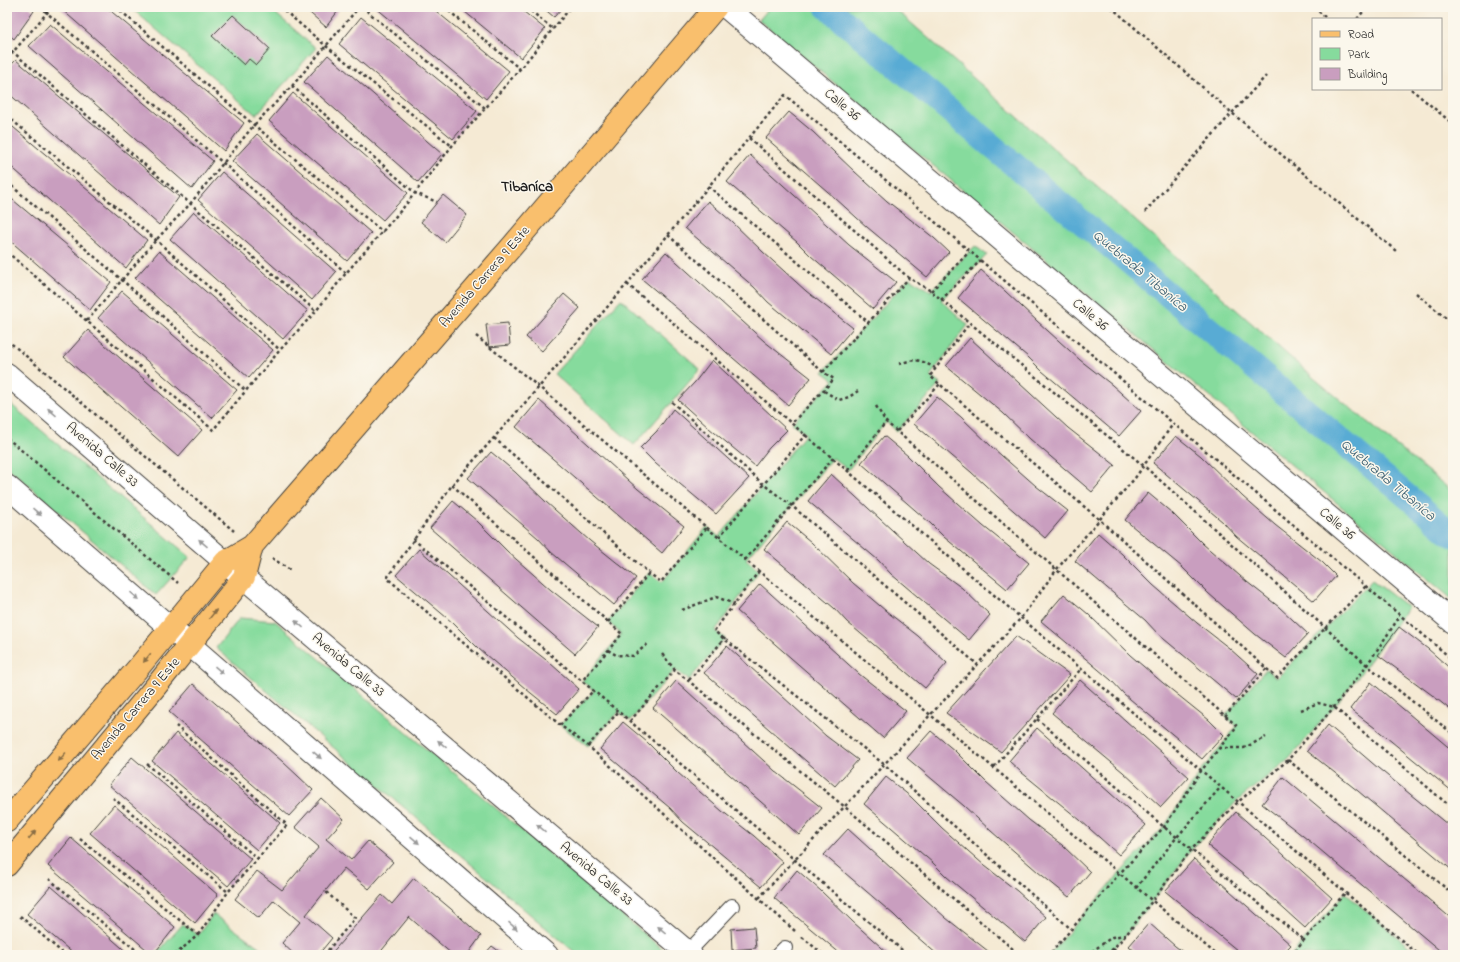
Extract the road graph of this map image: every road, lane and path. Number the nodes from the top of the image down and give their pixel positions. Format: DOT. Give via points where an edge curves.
graph roads {
  1 [pos="40,7"];
  2 [pos="52,7"];
  3 [pos="116,7"];
  4 [pos="280,7"];
  5 [pos="359,7"];
  6 [pos="362,7"];
  7 [pos="444,7"];
  8 [pos="526,7"];
  9 [pos="571,7"];
  10 [pos="716,7"];
  11 [pos="726,7"];
  12 [pos="1111,7"];
  13 [pos="1314,7"];
  14 [pos="1367,7"];
  15 [pos="47,12"];
  16 [pos="1326,18"];
  17 [pos="1358,18"];
  18 [pos="552,29"];
  19 [pos="326,46"];
  20 [pos="7,47"];
  21 [pos="13,52"];
  22 [pos="7,59"];
  23 [pos="520,69"];
  24 [pos="1266,76"];
  25 [pos="292,86"];
  26 [pos="1412,90"];
  27 [pos="485,108"];
  28 [pos="1232,113"];
  29 [pos="7,116"];
  30 [pos="1453,124"];
  31 [pos="254,125"];
  32 [pos="749,138"];
  33 [pos="452,146"];
  34 [pos="223,163"];
  35 [pos="7,182"];
  36 [pos="708,186"];
  37 [pos="415,193"];
  38 [pos="437,202"];
  39 [pos="190,204"];
  40 [pos="1144,212"];
  41 [pos="383,232"];
  42 [pos="668,235"];
  43 [pos="156,240"];
  44 [pos="1396,251"];
  45 [pos="7,252"];
  46 [pos="969,252"];
  47 [pos="981,260"];
  48 [pos="346,272"];
  49 [pos="909,278"];
  50 [pos="122,280"];
  51 [pos="627,284"];
  52 [pos="930,291"];
  53 [pos="1416,293"];
  54 [pos="941,300"];
  55 [pos="316,311"];
  56 [pos="87,321"];
  57 [pos="868,322"];
  58 [pos="1453,324"];
  59 [pos="968,325"];
  60 [pos="476,336"];
  61 [pos="7,340"];
  62 [pos="280,350"];
  63 [pos="899,364"];
  64 [pos="935,368"];
  65 [pos="823,372"];
  66 [pos="7,374"];
  67 [pos="940,384"];
  68 [pos="539,387"];
  69 [pos="824,390"];
  70 [pos="246,391"];
  71 [pos="858,391"];
  72 [pos="672,402"];
  73 [pos="876,406"];
  74 [pos="792,422"];
  75 [pos="886,422"];
  76 [pos="1173,424"];
  77 [pos="898,431"];
  78 [pos="806,434"];
  79 [pos="7,438"];
  80 [pos="494,438"];
  81 [pos="833,458"];
  82 [pos="1144,466"];
  83 [pos="848,470"];
  84 [pos="763,484"];
  85 [pos="452,485"];
  86 [pos="7,486"];
  87 [pos="792,506"];
  88 [pos="1100,520"];
  89 [pos="707,527"];
  90 [pos="719,537"];
  91 [pos="413,539"];
  92 [pos="252,546"];
  93 [pos="746,560"];
  94 [pos="225,562"];
  95 [pos="1057,569"];
  96 [pos="290,570"];
  97 [pos="649,572"];
  98 [pos="759,572"];
  99 [pos="244,577"];
  100 [pos="1366,586"];
  101 [pos="196,598"];
  102 [pos="735,604"];
  103 [pos="682,610"];
  104 [pos="1400,616"];
  105 [pos="1021,618"];
  106 [pos="608,622"];
  107 [pos="1453,622"];
  108 [pos="1325,627"];
  109 [pos="171,628"];
  110 [pos="725,638"];
  111 [pos="649,643"];
  112 [pos="190,644"];
  113 [pos="608,650"];
  114 [pos="662,654"];
  115 [pos="1453,660"];
  116 [pos="978,665"];
  117 [pos="1367,665"];
  118 [pos="1266,668"];
  119 [pos="1082,669"];
  120 [pos="675,670"];
  121 [pos="688,680"];
  122 [pos="582,681"];
  123 [pos="594,690"];
  124 [pos="1334,707"];
  125 [pos="1301,710"];
  126 [pos="619,712"];
  127 [pos="931,715"];
  128 [pos="1225,716"];
  129 [pos="1037,719"];
  130 [pos="630,721"];
  131 [pos="560,725"];
  132 [pos="176,726"];
  133 [pos="1453,734"];
  134 [pos="1266,737"];
  135 [pos="588,746"];
  136 [pos="1219,748"];
  137 [pos="1288,760"];
  138 [pos="147,764"];
  139 [pos="885,765"];
  140 [pos="994,767"];
  141 [pos="1201,771"];
  142 [pos="1220,788"];
  143 [pos="113,798"];
  144 [pos="1238,802"];
  145 [pos="845,807"];
  146 [pos="1453,809"];
  147 [pos="7,821"];
  148 [pos="1164,827"];
  149 [pos="1177,837"];
  150 [pos="80,839"];
  151 [pos="1192,849"];
  152 [pos="258,859"];
  153 [pos="795,859"];
  154 [pos="7,865"];
  155 [pos="1120,873"];
  156 [pos="49,879"];
  157 [pos="1136,888"];
  158 [pos="325,891"];
  159 [pos="228,892"];
  160 [pos="1345,893"];
  161 [pos="1453,894"];
  162 [pos="759,898"];
  163 [pos="1152,901"];
  164 [pos="732,906"];
  165 [pos="20,916"];
  166 [pos="1071,929"];
  167 [pos="796,932"];
  168 [pos="1126,935"];
  169 [pos="198,936"];
  170 [pos="802,936"];
  171 [pos="1304,940"];
  172 [pos="1113,949"];
  173 [pos="690,954"];
  174 [pos="65,955"];
  175 [pos="142,955"];
  176 [pos="174,955"];
  177 [pos="324,955"];
  178 [pos="547,955"];
  179 [pos="824,955"];
  180 [pos="908,955"];
  181 [pos="1020,955"];
  182 [pos="1049,955"];
  183 [pos="1087,955"];
  184 [pos="1107,955"];
  185 [pos="1120,955"];
  186 [pos="1217,955"];
  187 [pos="1291,955"];
  188 [pos="1419,955"];
  1 -- 15 [label="path"];
  2 -- 15 [label="path"];
  3 -- 31 [label="path"];
  4 -- 19 [label="path"];
  5 -- 19 [label="path"];
  6 -- 27 [label="path"];
  7 -- 23 [label="path"];
  8 -- 18 [label="path"];
  9 -- 18 [label="path"];
  10 -- 92 [label="main road, Avenida Carrera 9 Este"];
  11 -- 107 [label="street, Calle 36"];
  12 -- 28 [label="path"];
  13 -- 16 [label="path"];
  14 -- 17 [label="path"];
  15 -- 21 [label="path"];
  15 -- 34 [label="path"];
  18 -- 23 [label="path"];
  19 -- 25 [label="path"];
  19 -- 33 [label="path"];
  20 -- 21 [label="path"];
  21 -- 22 [label="path"];
  21 -- 39 [label="path"];
  23 -- 27 [label="path"];
  24 -- 28 [label="path"];
  25 -- 31 [label="path"];
  25 -- 37 [label="path"];
  26 -- 30 [label="path"];
  27 -- 33 [label="path"];
  28 -- 40 [label="path"];
  28 -- 44 [label="path"];
  29 -- 43 [label="path"];
  31 -- 34 [label="path"];
  31 -- 41 [label="path"];
  32 -- 36 [label="path"];
  32 -- 46 [label="path" via="785,94"];
  32 -- 49 [label="path"];
  33 -- 37 [label="path"];
  34 -- 39 [label="path"];
  34 -- 48 [label="path"];
  35 -- 50 [label="path"];
  36 -- 42 [label="path"];
  36 -- 57 [label="path"];
  37 -- 38 [label="path"];
  37 -- 41 [label="path"];
  39 -- 43 [label="path"];
  39 -- 55 [label="path"];
  41 -- 48 [label="path"];
  42 -- 51 [label="path"];
  42 -- 65 [label="path"];
  43 -- 50 [label="path"];
  43 -- 62 [label="path"];
  45 -- 56 [label="path"];
  46 -- 47 [label="path"];
  46 -- 52 [label="path"];
  47 -- 54 [label="path"];
  47 -- 76 [label="path"];
  48 -- 55 [label="path"];
  49 -- 52 [label="path"];
  49 -- 57 [label="path"];
  50 -- 56 [label="path"];
  50 -- 70 [label="path"];
  51 -- 68 [label="path"];
  51 -- 74 [label="path"];
  52 -- 54 [label="path"];
  53 -- 58 [label="path"];
  54 -- 82 [label="path"];
  55 -- 62 [label="path"];
  56 -- 70 [label="path" via="213,430"];
  57 -- 65 [label="path"];
  59 -- 64 [label="path"];
  60 -- 68 [label="path"];
  61 -- 92 [label="path"];
  62 -- 70 [label="path"];
  63 -- 64 [label="path" via="913,359"];
  64 -- 67 [label="path" via="930,376"];
  65 -- 69 [label="path" via="834,379"];
  94 -- 66 [label="street, Avenida Calle 33, one-way"];
  67 -- 77 [label="path"];
  67 -- 88 [label="path"];
  68 -- 80 [label="path"];
  68 -- 89 [label="path"];
  69 -- 71 [label="path" via="839,400"];
  69 -- 74 [label="path"];
  72 -- 84 [label="path"];
  73 -- 75 [label="path"];
  74 -- 78 [label="path"];
  75 -- 77 [label="path"];
  75 -- 83 [label="path"];
  76 -- 82 [label="path"];
  76 -- 100 [label="path"];
  77 -- 95 [label="path"];
  78 -- 81 [label="path"];
  78 -- 84 [label="path"];
  79 -- 101 [label="path"];
  80 -- 85 [label="path"];
  80 -- 97 [label="path"];
  81 -- 83 [label="path"];
  81 -- 87 [label="path"];
  82 -- 88 [label="path"];
  82 -- 108 [label="path"];
  83 -- 105 [label="path"];
  84 -- 87 [label="path"];
  84 -- 90 [label="path"];
  85 -- 91 [label="path"];
  85 -- 106 [label="path"];
  86 -- 109 [label="street, one-way"];
  87 -- 93 [label="path"];
  87 -- 116 [label="path"];
  88 -- 95 [label="path"];
  88 -- 118 [label="path"];
  89 -- 90 [label="path"];
  89 -- 97 [label="path" via="661,582"];
  90 -- 93 [label="path"];
  91 -- 122 [label="path"];
  91 -- 131 [label="path" via="387,578"];
  92 -- 94 [label="main road, Avenida Carrera 9 Este"];
  92 -- 96 [label="path"];
  92 -- 99 [label="main road, Avenida Carrera 9 Este"];
  93 -- 98 [label="path"];
  94 -- 99 [label="street, Avenida Calle 33"];
  94 -- 101 [label="main road, Avenida Carrera 9 Este"];
  95 -- 105 [label="path"];
  95 -- 128 [label="path"];
  97 -- 106 [label="path"];
  98 -- 102 [label="path"];
  98 -- 127 [label="path"];
  112 -- 99 [label="main road, Avenida Carrera 9 Este, one-way"];
  173 -- 99 [label="street, Avenida Calle 33, one-way"];
  100 -- 104 [label="path"];
  100 -- 108 [label="path"];
  101 -- 109 [label="main road, Avenida Carrera 9 Este"];
  102 -- 103 [label="path" via="716,597"];
  102 -- 110 [label="path" via="714,631"];
  104 -- 115 [label="path"];
  104 -- 117 [label="path"];
  105 -- 116 [label="path"];
  105 -- 119 [label="path"];
  106 -- 113 [label="path" via="622,634"];
  108 -- 117 [label="path"];
  108 -- 118 [label="path" via="1277,678"];
  109 -- 112 [label="street"];
  109 -- 147 [label="main road, Avenida Carrera 9 Este, one-way"];
  110 -- 121 [label="path"];
  110 -- 139 [label="path"];
  111 -- 113 [label="path" via="633,656 616,655"];
  154 -- 112 [label="main road, Avenida Carrera 9 Este, one-way"];
  112 -- 178 [label="street, one-way"];
  113 -- 122 [label="path"];
  114 -- 120 [label="path"];
  116 -- 127 [label="path"];
  117 -- 124 [label="path"];
  117 -- 133 [label="path"];
  118 -- 128 [label="path"];
  119 -- 129 [label="path"];
  119 -- 141 [label="path"];
  120 -- 121 [label="path"];
  120 -- 130 [label="path"];
  121 -- 145 [label="path"];
  122 -- 123 [label="path"];
  123 -- 126 [label="path"];
  123 -- 131 [label="path"];
  124 -- 125 [label="path" via="1318,703"];
  124 -- 137 [label="path"];
  124 -- 146 [label="path"];
  126 -- 130 [label="path"];
  126 -- 135 [label="path"];
  127 -- 139 [label="path"];
  127 -- 140 [label="path"];
  128 -- 136 [label="path" via="1237,726"];
  129 -- 140 [label="path"];
  129 -- 148 [label="path"];
  130 -- 153 [label="path"];
  131 -- 135 [label="path"];
  132 -- 152 [label="path" via="287,825"];
  134 -- 136 [label="path" via="1244,748"];
  135 -- 162 [label="path"];
  136 -- 141 [label="path"];
  137 -- 144 [label="path"];
  137 -- 161 [label="path"];
  138 -- 152 [label="path"];
  139 -- 145 [label="path"];
  139 -- 166 [label="path"];
  140 -- 155 [label="path"];
  141 -- 142 [label="path"];
  141 -- 148 [label="path"];
  142 -- 144 [label="path"];
  142 -- 149 [label="path"];
  143 -- 159 [label="path"];
  144 -- 151 [label="path"];
  144 -- 160 [label="path"];
  145 -- 153 [label="path"];
  145 -- 181 [label="path"];
  148 -- 149 [label="path"];
  148 -- 155 [label="path"];
  149 -- 151 [label="path"];
  149 -- 157 [label="path"];
  150 -- 169 [label="path"];
  151 -- 163 [label="path"];
  151 -- 171 [label="path"];
  152 -- 159 [label="path"];
  153 -- 162 [label="path"];
  153 -- 180 [label="path"];
  155 -- 157 [label="path"];
  155 -- 166 [label="path"];
  156 -- 175 [label="path"];
  157 -- 163 [label="path"];
  158 -- 177 [label="path" via="355,918"];
  159 -- 169 [label="path"];
  160 -- 171 [label="path"];
  160 -- 188 [label="path"];
  162 -- 167 [label="path"];
  163 -- 168 [label="path"];
  163 -- 186 [label="path"];
  164 -- 173 [label="lane"];
  165 -- 174 [label="path"];
  166 -- 182 [label="path"];
  168 -- 172 [label="path"];
  168 -- 183 [label="path" via="1112,937"];
  169 -- 176 [label="path"];
  170 -- 179 [label="path"];
  171 -- 187 [label="path"];
  172 -- 184 [label="path"];
  172 -- 185 [label="path"];
}
